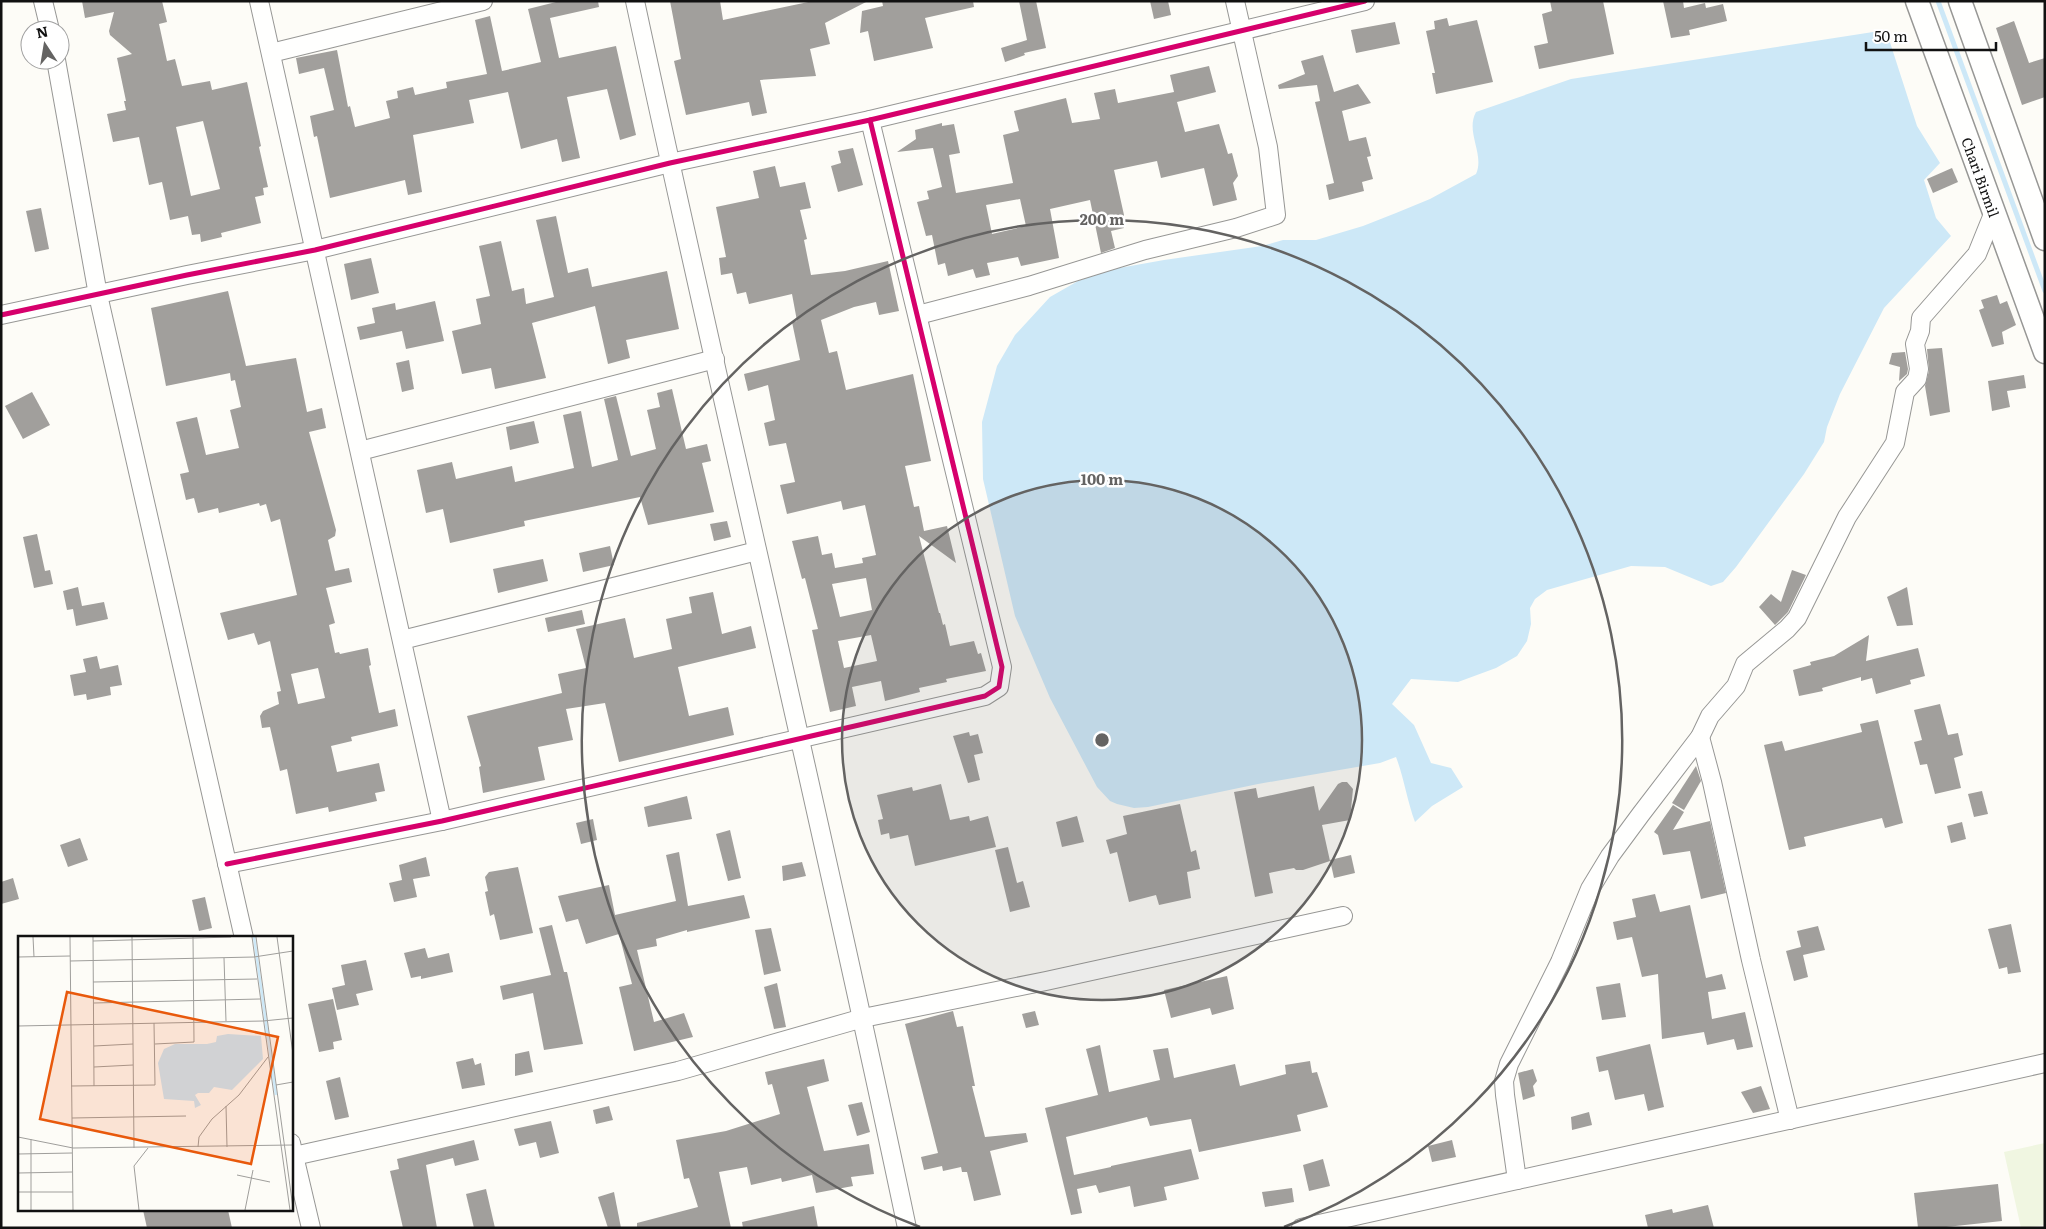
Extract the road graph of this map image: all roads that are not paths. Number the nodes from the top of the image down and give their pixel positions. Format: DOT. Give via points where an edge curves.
graph roads {
  1 [pos="43,1"];
  2 [pos="259,1"];
  3 [pos="483,1"];
  4 [pos="635,1"];
  5 [pos="1235,1"];
  6 [pos="1365,1"];
  7 [pos="1917,1"];
  8 [pos="1960,1"];
  9 [pos="48,20"];
  10 [pos="1242,32"];
  11 [pos="271,53"];
  12 [pos="58,70"];
  13 [pos="870,120"];
  14 [pos="670,163"];
  15 [pos="1994,212"];
  16 [pos="2045,240"];
  17 [pos="315,250"];
  18 [pos="98,295"];
  19 [pos="1,315"];
  20 [pos="918,316"];
  21 [pos="2045,352"];
  22 [pos="715,359"];
  23 [pos="360,451"];
  24 [pos="757,551"];
  25 [pos="402,640"];
  26 [pos="1700,738"];
  27 [pos="799,739"];
  28 [pos="442,821"];
  29 [pos="227,864"];
  30 [pos="1343,916"];
  31 [pos="244,936"];
  32 [pos="863,1018"];
  33 [pos="2045,1063"];
  34 [pos="1790,1120"];
  35 [pos="293,1150"];
  36 [pos="1517,1180"];
  37 [pos="311,1228"];
  38 [pos="907,1228"];
  39 [pos="1301,1228"];
  1 -- 9 [label="street"];
  2 -- 11 [label="street"];
  3 -- 11 [label="street"];
  4 -- 14 [label="street"];
  5 -- 10 [label="street"];
  6 -- 10 [label="street"];
  7 -- 15 [label="street, Chari Birmil"];
  8 -- 16 [label="street"];
  10 -- 13 [label="street"];
  10 -- 20 [label="street" via="1268,147 1276,215"];
  11 -- 17 [label="street"];
  12 -- 18 [label="street"];
  13 -- 14 [label="street"];
  13 -- 20 [label="street"];
  14 -- 17 [label="street"];
  14 -- 22 [label="street"];
  15 -- 21 [label="street, Chari Birmil"];
  15 -- 26 [label="street" via="1977,254 1921,318 1914,344 1919,369 1917,378 1905,392 1895,443 1847,517 1797,618 1745,664 1736,686 1710,716"];
  17 -- 18 [label="street"];
  17 -- 23 [label="street"];
  18 -- 19 [label="street"];
  18 -- 29 [label="street"];
  20 -- 27 [label="street" via="1002,667 999,687 985,696"];
  22 -- 23 [label="street"];
  22 -- 24 [label="street"];
  23 -- 25 [label="street"];
  24 -- 25 [label="street"];
  24 -- 27 [label="street"];
  25 -- 28 [label="street"];
  26 -- 34 [label="street"];
  26 -- 36 [label="street" via="1640,814 1590,889 1560,962 1509,1064 1504,1081"];
  27 -- 28 [label="street"];
  27 -- 32 [label="street"];
  28 -- 29 [label="street"];
  29 -- 31 [label="street"];
  30 -- 32 [label="street"];
  32 -- 35 [label="street" via="678,1071"];
  32 -- 38 [label="street"];
  33 -- 34 [label="street"];
  34 -- 36 [label="street"];
  35 -- 37 [label="street"];
  36 -- 39 [label="street"];
}
